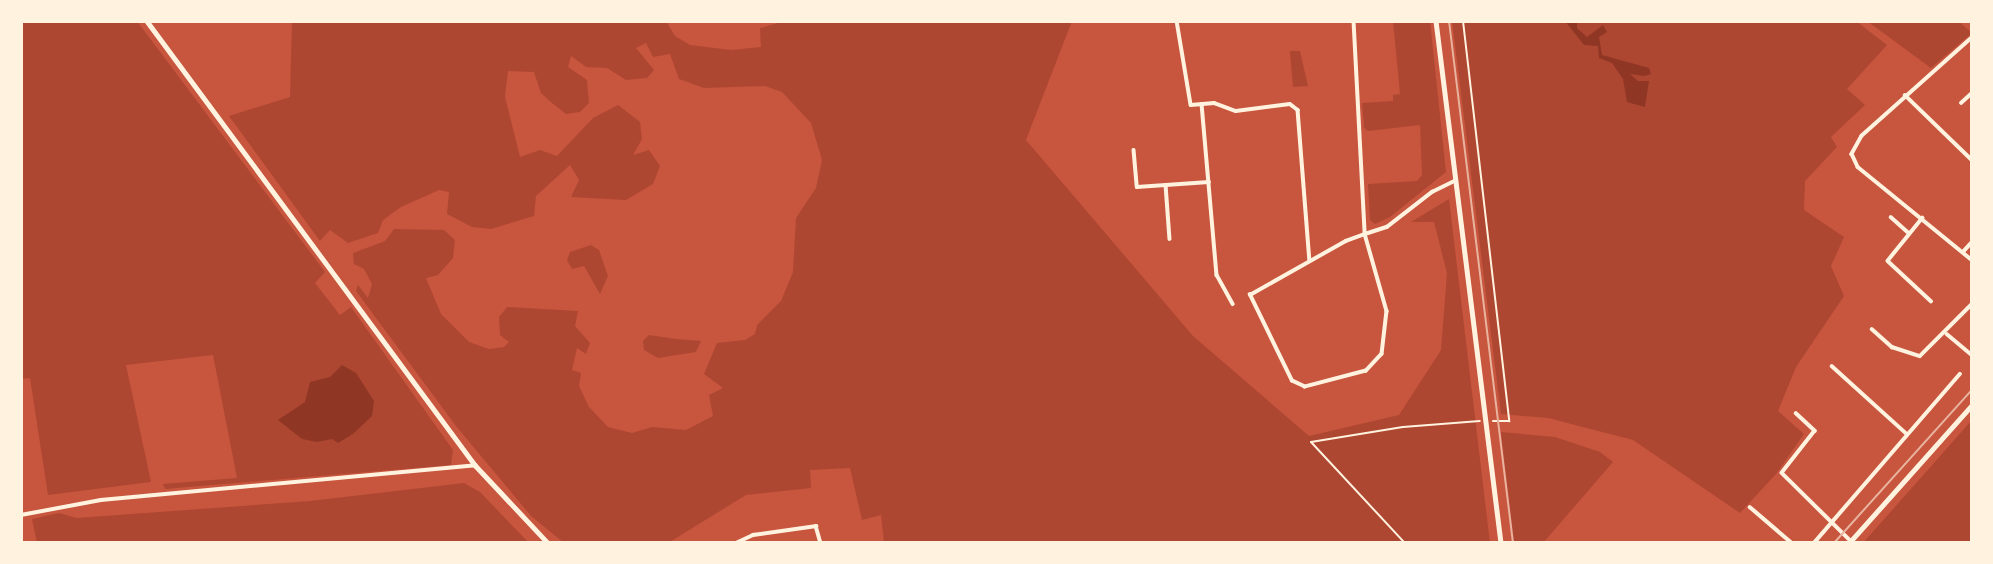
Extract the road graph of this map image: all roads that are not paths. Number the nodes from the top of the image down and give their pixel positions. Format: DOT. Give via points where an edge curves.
graph roads {
  1 [pos="147,21"];
  2 [pos="1178,21"];
  3 [pos="1354,21"];
  4 [pos="1436,21"];
  5 [pos="1972,38"];
  6 [pos="1972,93"];
  7 [pos="1905,95"];
  8 [pos="1961,103"];
  9 [pos="1202,104"];
  10 [pos="1134,150"];
  11 [pos="1972,160"];
  12 [pos="1455,181"];
  13 [pos="1209,182"];
  14 [pos="1166,185"];
  15 [pos="1891,217"];
  16 [pos="1923,218"];
  17 [pos="1909,233"];
  18 [pos="1365,234"];
  19 [pos="1170,239"];
  20 [pos="1972,242"];
  21 [pos="1963,252"];
  22 [pos="1972,260"];
  23 [pos="1310,261"];
  24 [pos="1931,301"];
  25 [pos="1233,304"];
  26 [pos="1972,304"];
  27 [pos="1872,329"];
  28 [pos="1946,334"];
  29 [pos="1972,355"];
  30 [pos="1832,366"];
  31 [pos="1960,374"];
  32 [pos="1972,405"];
  33 [pos="1796,414"];
  34 [pos="1907,434"];
  35 [pos="475,465"];
  36 [pos="1750,508"];
  37 [pos="21,515"];
  38 [pos="1832,522"];
  39 [pos="1850,542"];
  40 [pos="548,543"];
  41 [pos="736,543"];
  42 [pos="821,543"];
  43 [pos="1501,543"];
  44 [pos="1792,543"];
  45 [pos="1814,543"];
  1 -- 35 [label="street"];
  2 -- 9 [label="street" via="1191,106"];
  3 -- 18 [label="street"];
  4 -- 12 [label="street"];
  5 -- 7 [label="street"];
  6 -- 8 [label="street"];
  7 -- 11 [label="street"];
  7 -- 16 [label="street" via="1862,136 1852,154 1858,167"];
  9 -- 13 [label="street"];
  9 -- 23 [label="street" via="1236,111 1290,104 1298,110"];
  10 -- 14 [label="street" via="1137,187"];
  12 -- 18 [label="street" via="1432,192 1387,227"];
  12 -- 43 [label="street"];
  13 -- 14 [label="street"];
  13 -- 25 [label="street" via="1217,275"];
  14 -- 19 [label="street"];
  15 -- 17 [label="street"];
  16 -- 17 [label="street"];
  16 -- 21 [label="street"];
  17 -- 24 [label="street" via="1888,261"];
  18 -- 23 [label="street"];
  18 -- 23 [label="street" via="1387,311 1382,354 1371,369 1305,387 1296,384 1250,295"];
  20 -- 21 [label="street"];
  21 -- 22 [label="street"];
  26 -- 28 [label="street"];
  27 -- 28 [label="street" via="1892,347 1913,356 1922,355"];
  28 -- 29 [label="street"];
  30 -- 34 [label="street"];
  31 -- 34 [label="street"];
  32 -- 39 [label="street"];
  33 -- 38 [label="street" via="1815,431 1782,473"];
  34 -- 38 [label="street"];
  35 -- 37 [label="street" via="101,500"];
  35 -- 40 [label="street"];
  36 -- 44 [label="street"];
  38 -- 39 [label="street"];
  38 -- 45 [label="street"];
  41 -- 42 [label="street" via="766,532 816,526"];
}
